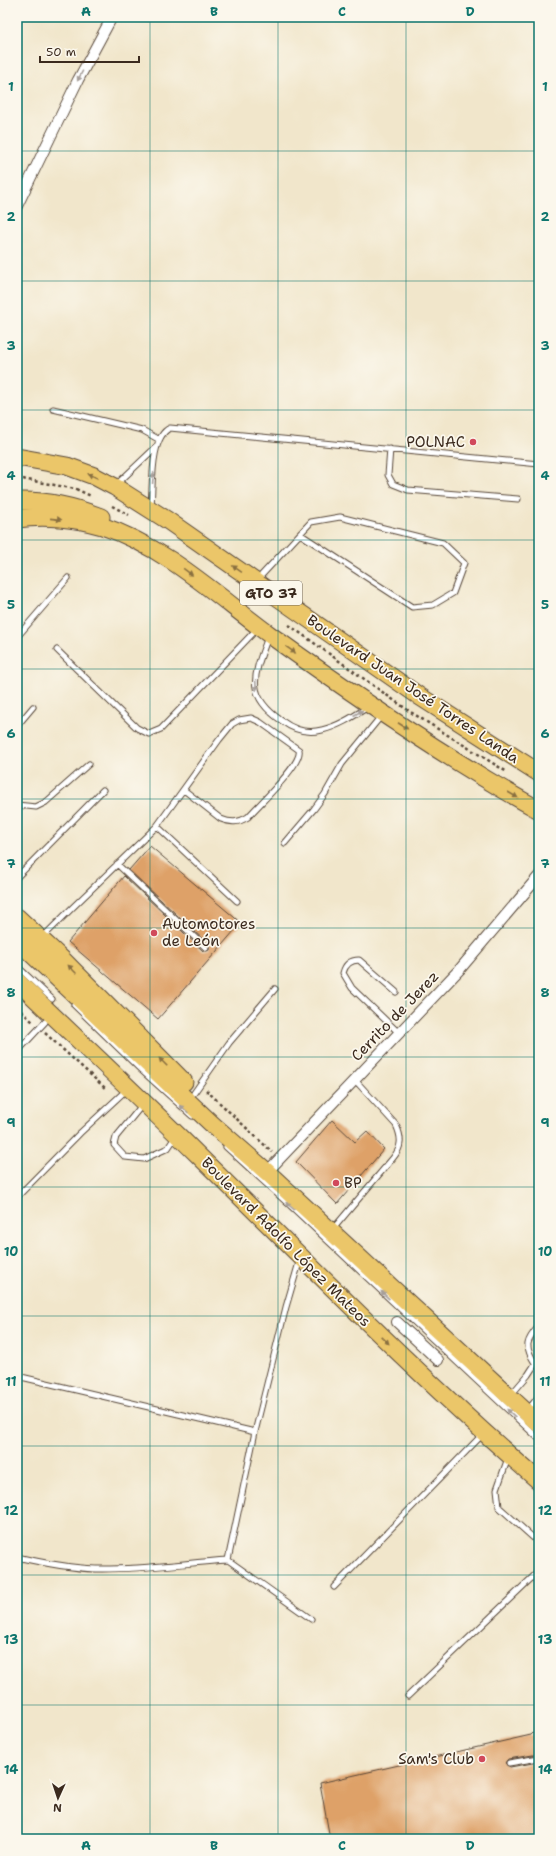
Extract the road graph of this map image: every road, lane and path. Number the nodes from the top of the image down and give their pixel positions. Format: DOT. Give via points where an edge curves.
graph roads {
  1 [pos="112,17"];
  2 [pos="17,206"];
  3 [pos="53,409"];
  4 [pos="158,439"];
  5 [pos="156,447"];
  6 [pos="390,449"];
  7 [pos="20,458"];
  8 [pos="539,464"];
  9 [pos="17,478"];
  10 [pos="115,487"];
  11 [pos="97,499"];
  12 [pos="518,499"];
  13 [pos="17,501"];
  14 [pos="111,506"];
  15 [pos="150,509"];
  16 [pos="132,516"];
  17 [pos="17,519"];
  18 [pos="300,534"];
  19 [pos="162,555"];
  20 [pos="68,578"];
  21 [pos="256,582"];
  22 [pos="284,622"];
  23 [pos="264,630"];
  24 [pos="17,637"];
  25 [pos="57,650"];
  26 [pos="33,707"];
  27 [pos="378,709"];
  28 [pos="17,726"];
  29 [pos="89,764"];
  30 [pos="539,773"];
  31 [pos="513,775"];
  32 [pos="103,790"];
  33 [pos="184,790"];
  34 [pos="17,805"];
  35 [pos="539,810"];
  36 [pos="158,826"];
  37 [pos="285,843"];
  38 [pos="117,864"];
  39 [pos="539,876"];
  40 [pos="17,877"];
  41 [pos="237,901"];
  42 [pos="17,917"];
  43 [pos="17,940"];
  44 [pos="41,940"];
  45 [pos="206,948"];
  46 [pos="17,966"];
  47 [pos="17,981"];
  48 [pos="275,988"];
  49 [pos="396,992"];
  50 [pos="17,996"];
  51 [pos="44,1000"];
  52 [pos="69,1000"];
  53 [pos="45,1022"];
  54 [pos="400,1034"];
  55 [pos="17,1052"];
  56 [pos="356,1080"];
  57 [pos="194,1093"];
  58 [pos="122,1094"];
  59 [pos="139,1109"];
  60 [pos="205,1123"];
  61 [pos="174,1139"];
  62 [pos="221,1143"];
  63 [pos="197,1154"];
  64 [pos="267,1172"];
  65 [pos="17,1197"];
  66 [pos="331,1231"];
  67 [pos="301,1258"];
  68 [pos="397,1322"];
  69 [pos="539,1326"];
  70 [pos="438,1360"];
  71 [pos="537,1360"];
  72 [pos="17,1376"];
  73 [pos="539,1396"];
  74 [pos="510,1397"];
  75 [pos="526,1412"];
  76 [pos="539,1424"];
  77 [pos="255,1432"];
  78 [pos="484,1434"];
  79 [pos="539,1439"];
  80 [pos="509,1456"];
  81 [pos="539,1481"];
  82 [pos="539,1544"];
  83 [pos="17,1557"];
  84 [pos="228,1560"];
  85 [pos="539,1571"];
  86 [pos="334,1587"];
  87 [pos="311,1619"];
  88 [pos="408,1696"];
  89 [pos="539,1758"];
  90 [pos="509,1763"];
  1 -- 2 [label="street, one-way" via="78,80"];
  3 -- 4 [label="lane" via="142,430"];
  4 -- 5 [label="lane"];
  4 -- 6 [label="lane" via="163,431 181,428"];
  5 -- 10 [label="lane"];
  15 -- 5 [label="lane, one-way"];
  6 -- 8 [label="lane"];
  6 -- 12 [label="lane" via="388,475 393,484 408,490"];
  10 -- 7 [label="main road, Boulevard Juan José Torres Landa / GTO 37, one-way" via="67,466"];
  9 -- 11 [label="path" via="76,489"];
  10 -- 15 [label="main road, Boulevard Juan José Torres Landa / GTO 37"];
  13 -- 19 [label="main road" via="50,502 86,511 127,530"];
  14 -- 16 [label="path"];
  21 -- 15 [label="main road, Boulevard Juan José Torres Landa / GTO 37, one-way"];
  17 -- 19 [label="main road, GTO 37, one-way" via="49,518 102,526"];
  18 -- 18 [label="lane" via="311,522 340,517 443,543 464,563 453,593 433,605 412,607"];
  18 -- 21 [label="lane"];
  19 -- 23 [label="main road, GTO 37, one-way" via="185,569"];
  20 -- 24 [label="lane"];
  21 -- 30 [label="main road, Boulevard Juan José Torres Landa / GTO 37" via="418,696"];
  22 -- 31 [label="path" via="409,711"];
  23 -- 25 [label="lane" via="161,729 149,734 137,728"];
  23 -- 27 [label="main road, GTO 37, one-way"];
  23 -- 27 [label="lane, one-way" via="255,676 256,691 260,703 270,714 293,728 310,732"];
  26 -- 28 [label="lane"];
  27 -- 35 [label="main road, GTO 37, one-way" via="487,780"];
  27 -- 37 [label="lane" via="342,764 326,794"];
  29 -- 34 [label="lane" via="46,802 36,807"];
  32 -- 40 [label="lane"];
  33 -- 33 [label="lane" via="219,740 232,724 239,720 251,718 260,722 299,750 299,757 293,767 242,821 228,822 221,819"];
  33 -- 36 [label="lane"];
  36 -- 38 [label="lane"];
  36 -- 41 [label="lane"];
  38 -- 44 [label="lane"];
  38 -- 45 [label="lane"];
  39 -- 54 [label="street, Cerrito de Jerez" via="460,970"];
  42 -- 44 [label="main road"];
  43 -- 60 [label="main road"];
  57 -- 44 [label="main road, one-way"];
  46 -- 51 [label="lane"];
  47 -- 51 [label="main road, Boulevard Adolfo López Mateos"];
  48 -- 57 [label="lane" via="230,1043"];
  49 -- 54 [label="lane" via="359,960 349,962 344,968 343,973 352,988"];
  50 -- 53 [label="main road"];
  51 -- 63 [label="main road, Boulevard Adolfo López Mateos"];
  60 -- 52 [label="lane, one-way" via="141,1070"];
  53 -- 55 [label="lane"];
  53 -- 58 [label="main road"];
  54 -- 56 [label="street, Cerrito de Jerez"];
  56 -- 64 [label="street, Cerrito de Jerez"];
  56 -- 66 [label="lane" via="396,1125 401,1142 393,1158"];
  57 -- 60 [label="main road" via="203,1105"];
  58 -- 59 [label="main road"];
  58 -- 65 [label="lane"];
  59 -- 61 [label="main road"];
  59 -- 61 [label="lane" via="116,1137 114,1145 126,1157 144,1159 168,1148"];
  60 -- 64 [label="main road"];
  61 -- 63 [label="main road"];
  79 -- 62 [label="lane, one-way"];
  63 -- 67 [label="main road, Boulevard Adolfo López Mateos"];
  64 -- 66 [label="main road"];
  66 -- 74 [label="main road"];
  67 -- 77 [label="lane" via="295,1272"];
  67 -- 78 [label="main road, Boulevard Adolfo López Mateos, one-way"];
  68 -- 70 [label="street"];
  69 -- 71 [label="lane" via="527,1344 527,1350"];
  71 -- 74 [label="lane"];
  72 -- 77 [label="lane"];
  73 -- 75 [label="lane"];
  74 -- 75 [label="main road"];
  75 -- 76 [label="main road"];
  77 -- 84 [label="lane"];
  78 -- 80 [label="main road, Boulevard Adolfo López Mateos"];
  78 -- 86 [label="lane"];
  80 -- 81 [label="main road, Boulevard Adolfo López Mateos"];
  80 -- 82 [label="lane" via="497,1489 499,1507"];
  83 -- 84 [label="lane" via="95,1569"];
  84 -- 87 [label="lane"];
  85 -- 88 [label="lane"];
  89 -- 90 [label="lane"];
}
